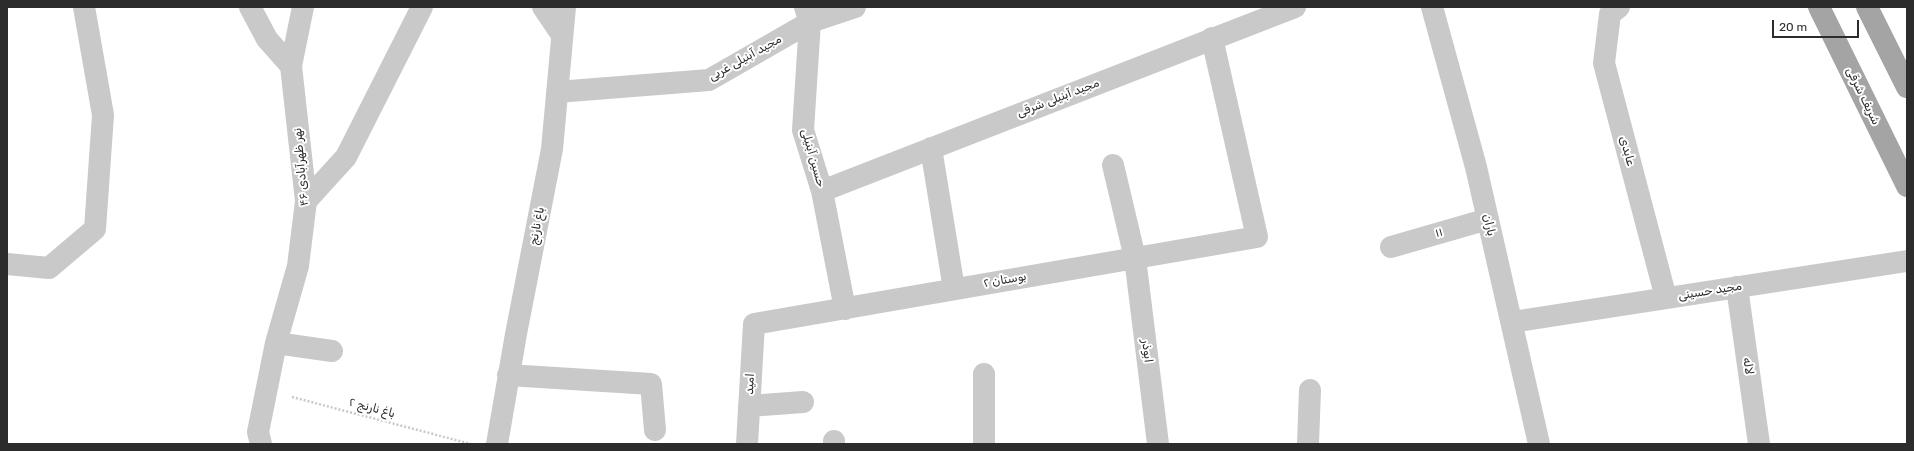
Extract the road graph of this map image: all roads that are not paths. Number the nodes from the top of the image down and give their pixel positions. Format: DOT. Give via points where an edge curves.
graph roads {
  1 [pos="84,7"];
  2 [pos="250,7"];
  3 [pos="303,7"];
  4 [pos="422,7"];
  5 [pos="543,7"];
  6 [pos="565,7"];
  7 [pos="855,7"];
  8 [pos="1295,7"];
  9 [pos="1432,7"];
  10 [pos="1619,7"];
  11 [pos="1819,7"];
  12 [pos="1867,7"];
  13 [pos="807,15"];
  14 [pos="562,35"];
  15 [pos="1212,38"];
  16 [pos="291,66"];
  17 [pos="1907,87"];
  18 [pos="558,92"];
  19 [pos="931,148"];
  20 [pos="1113,165"];
  21 [pos="1907,186"];
  22 [pos="822,191"];
  23 [pos="306,201"];
  24 [pos="1488,219"];
  25 [pos="1391,247"];
  26 [pos="1135,258"];
  27 [pos="1907,261"];
  28 [pos="7,264"];
  29 [pos="1737,287"];
  30 [pos="954,289"];
  31 [pos="1666,298"];
  32 [pos="845,309"];
  33 [pos="1512,322"];
  34 [pos="754,324"];
  35 [pos="276,343"];
  36 [pos="332,351"];
  37 [pos="984,374"];
  38 [pos="508,375"];
  39 [pos="1310,390"];
  40 [pos="803,402"];
  41 [pos="749,406"];
  42 [pos="655,430"];
  43 [pos="261,444"];
  44 [pos="497,444"];
  45 [pos="747,444"];
  46 [pos="984,444"];
  47 [pos="1158,444"];
  48 [pos="1308,444"];
  49 [pos="1539,444"];
  50 [pos="1759,444"];
  1 -- 28 [label="street" via="103,114 95,229 49,268"];
  2 -- 16 [label="street" via="267,39"];
  3 -- 16 [label="street, نهر ظهرآبادی ۴۶"];
  4 -- 23 [label="street" via="346,157"];
  5 -- 14 [label="street"];
  6 -- 14 [label="street, باغ نارنج"];
  7 -- 13 [label="street, مجید آبنیلی غربی"];
  8 -- 15 [label="street, مجید آبنیلی شرقی"];
  9 -- 24 [label="street, باران"];
  10 -- 31 [label="street, عابدی" via="1610,14 1604,63"];
  11 -- 21 [label="main road, شریف شرقی"];
  12 -- 17 [label="main road"];
  13 -- 18 [label="street, مجید آبنیلی غربی" via="709,80"];
  13 -- 22 [label="street, حسین آبنیلی" via="803,130"];
  14 -- 18 [label="street, باغ نارنج"];
  15 -- 19 [label="street, مجید آبنیلی شرقی"];
  15 -- 26 [label="street, بوستان ۲" via="1257,237"];
  16 -- 23 [label="street, نهر ظهرآبادی ۴۶"];
  18 -- 38 [label="street, باغ نارنج" via="552,149"];
  19 -- 22 [label="street, مجید آبنیلی شرقی"];
  19 -- 30 [label="street"];
  20 -- 26 [label="street, ابوذر"];
  22 -- 32 [label="street, حسین آبنیلی"];
  23 -- 35 [label="street, نهر ظهرآبادی ۴۶" via="298,266"];
  24 -- 25 [label="street, ۱۱"];
  24 -- 33 [label="street, باران"];
  26 -- 30 [label="street, بوستان ۲"];
  26 -- 47 [label="street, ابوذر"];
  27 -- 29 [label="street, مجید حسینی"];
  29 -- 31 [label="street, مجید حسینی"];
  29 -- 50 [label="street, لاله"];
  30 -- 32 [label="street, بوستان ۲"];
  31 -- 33 [label="street, مجید حسینی"];
  32 -- 34 [label="street, بوستان ۲"];
  33 -- 49 [label="street, باران"];
  34 -- 41 [label="street, امید"];
  35 -- 36 [label="street"];
  35 -- 43 [label="street, نهر ظهرآبادی ۴۶" via="258,432"];
  37 -- 46 [label="street"];
  38 -- 42 [label="street" via="651,384"];
  38 -- 44 [label="street, باغ نارنج"];
  39 -- 48 [label="street"];
  40 -- 41 [label="street"];
  41 -- 45 [label="street, امید"];
}
